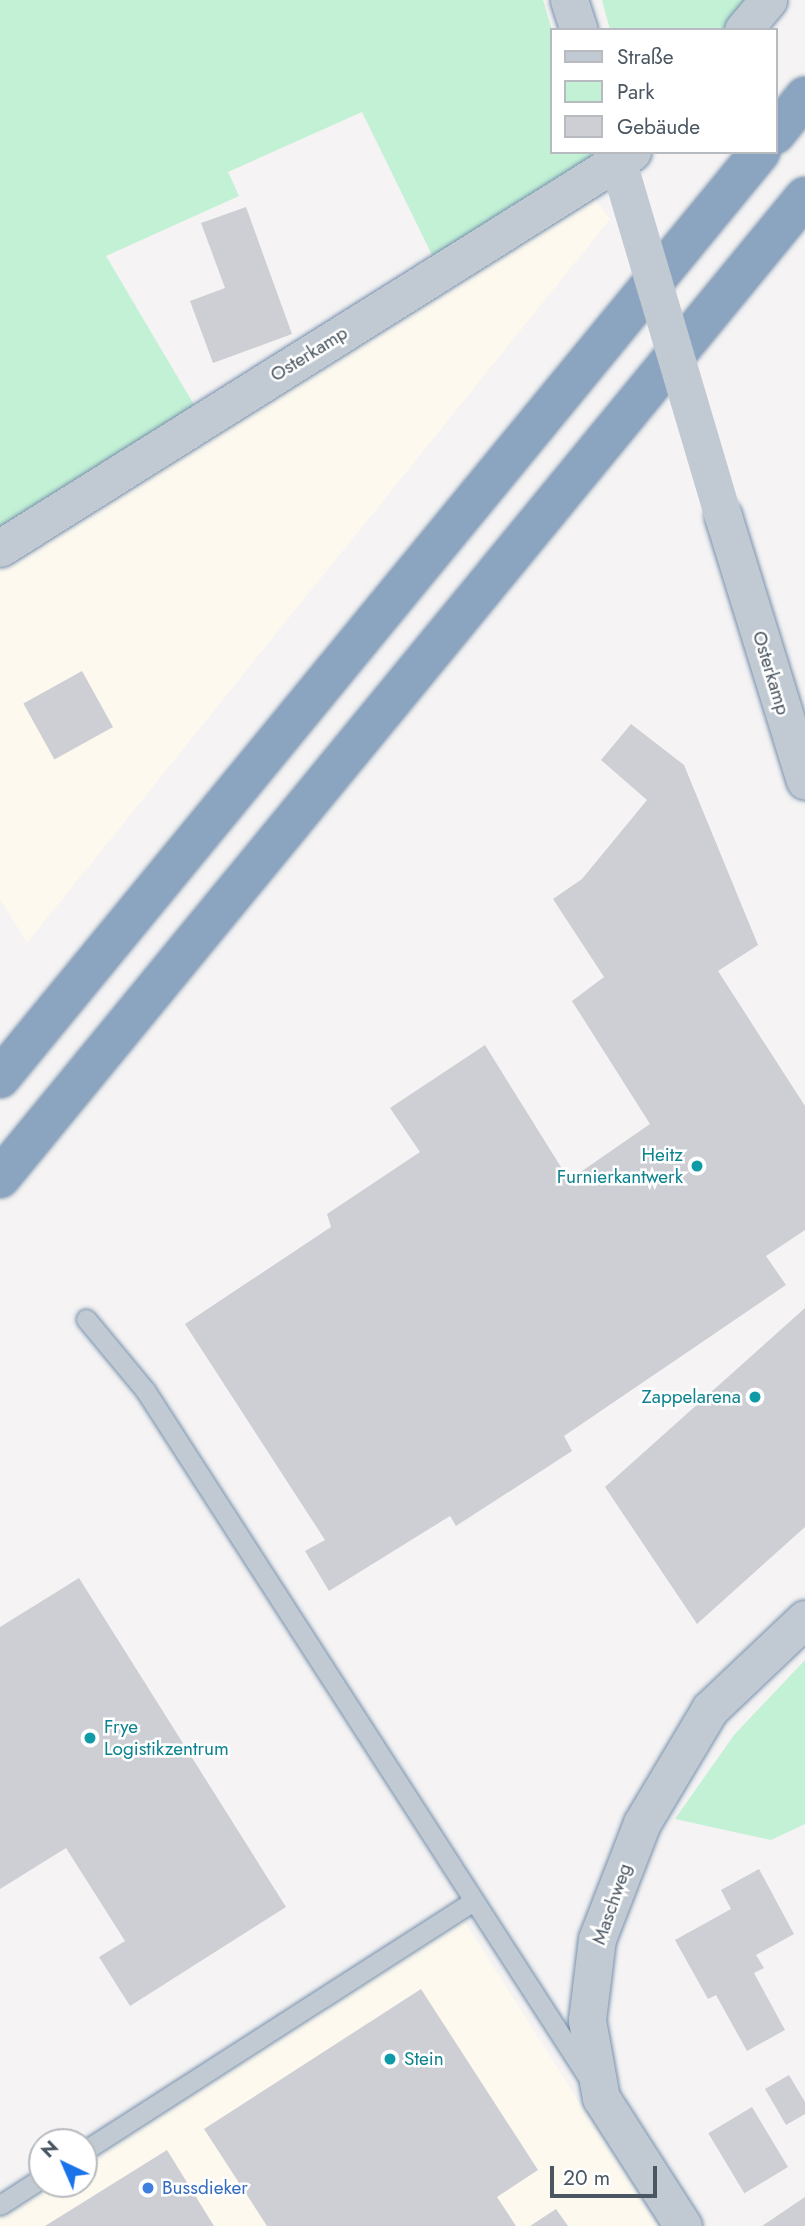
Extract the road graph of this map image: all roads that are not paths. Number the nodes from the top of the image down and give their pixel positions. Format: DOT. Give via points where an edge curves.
graph roads {
  1 [pos="569,0"];
  2 [pos="768,0"];
  3 [pos="578,28"];
  4 [pos="745,28"];
  5 [pos="805,97"];
  6 [pos="777,132"];
  7 [pos="616,154"];
  8 [pos="629,154"];
  9 [pos="758,154"];
  10 [pos="805,197"];
  11 [pos="0,548"];
  12 [pos="805,781"];
  13 [pos="0,1078"];
  14 [pos="0,1178"];
  15 [pos="86,1319"];
  16 [pos="805,1619"];
  17 [pos="471,1903"];
  18 [pos="601,2098"];
  19 [pos="98,2142"];
  20 [pos="28,2187"];
  21 [pos="0,2205"];
  22 [pos="682,2226"];
  1 -- 3 [label="street"];
  2 -- 4 [label="street"];
  5 -- 6 [label="highway"];
  7 -- 12 [label="street, Osterkamp, bridge"];
  8 -- 11 [label="street, Osterkamp"];
  9 -- 13 [label="highway"];
  10 -- 14 [label="highway"];
  15 -- 17 [label="lane" via="145,1390"];
  16 -- 18 [label="street, Maschweg" via="710,1709 642,1823 597,1939 587,2020"];
  17 -- 18 [label="lane"];
  17 -- 19 [label="lane"];
  18 -- 22 [label="street, Maschweg"];
  20 -- 21 [label="lane"];
}
